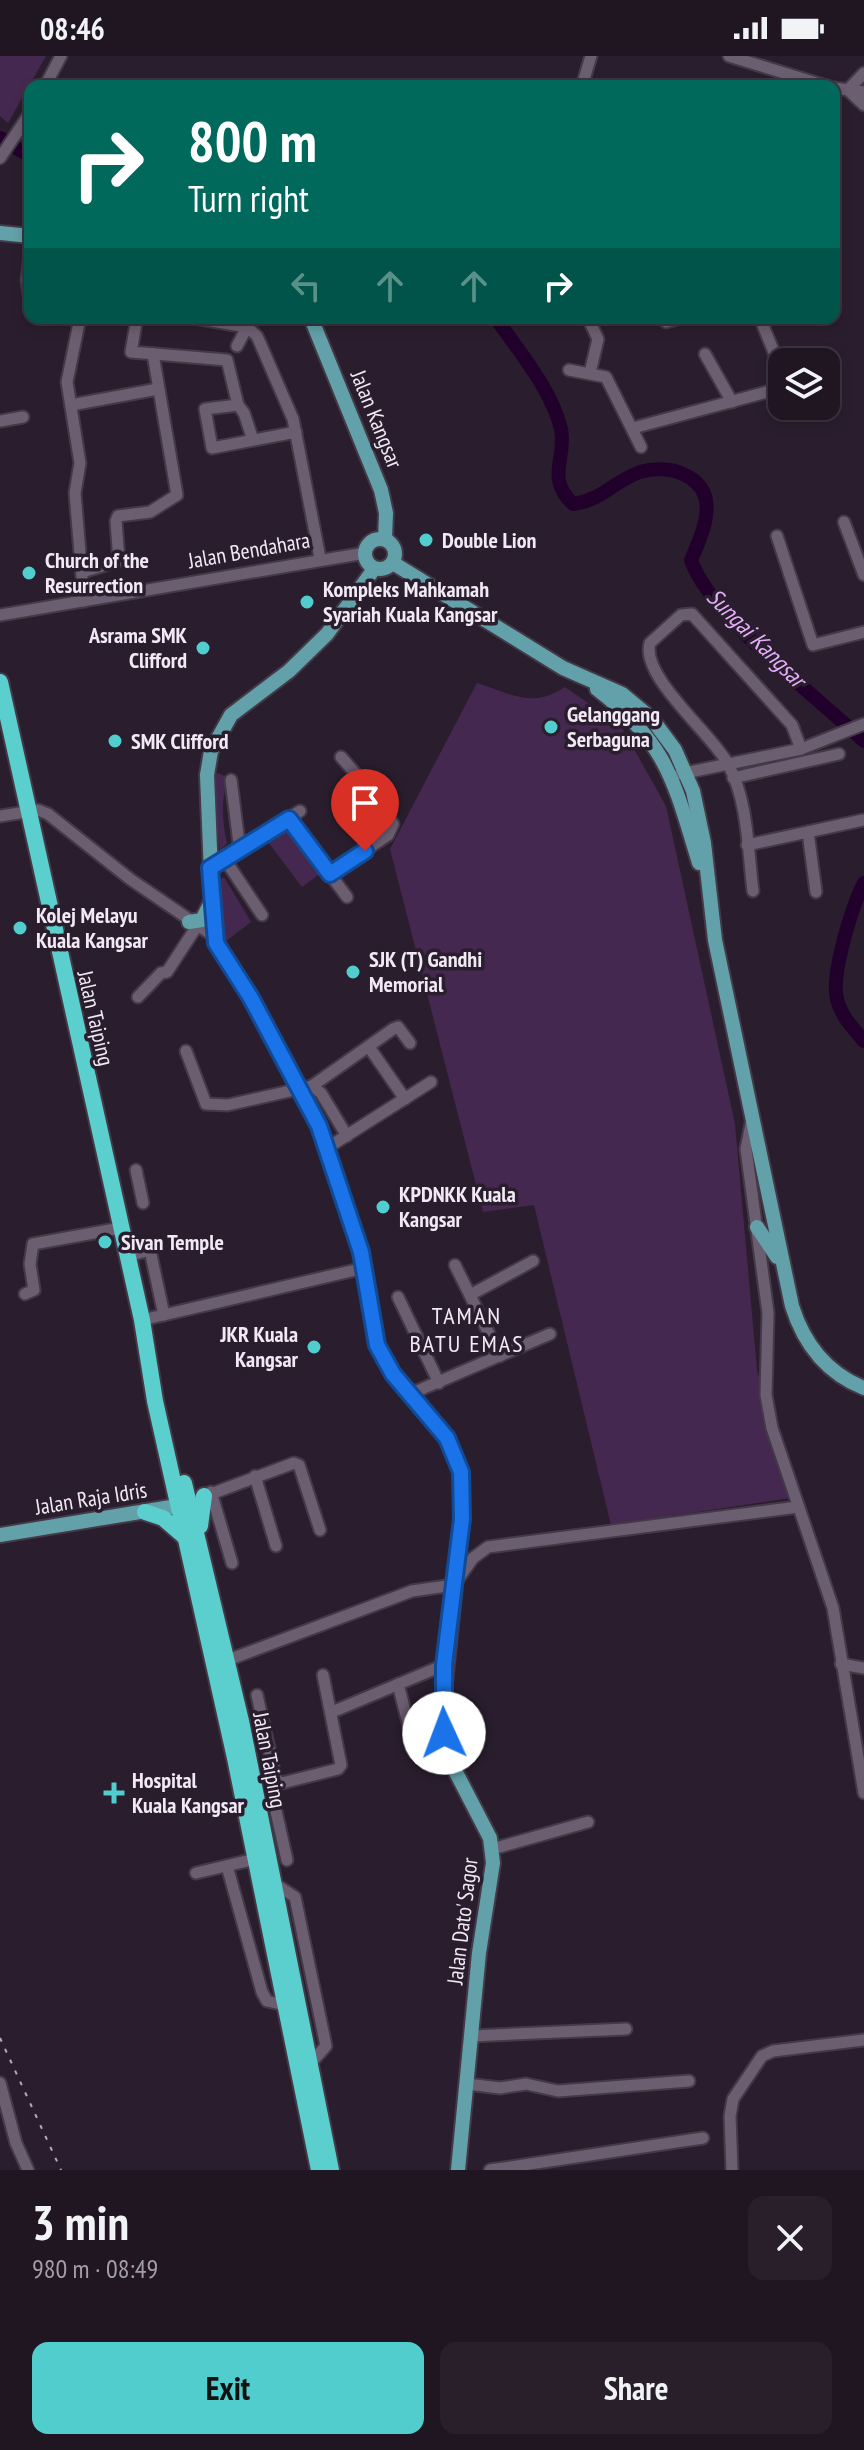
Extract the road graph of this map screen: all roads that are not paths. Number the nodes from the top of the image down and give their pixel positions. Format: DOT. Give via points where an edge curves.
graph roads {
  1 [pos="61,56"];
  2 [pos="591,56"];
  3 [pos="729,56"];
  4 [pos="864,73"];
  5 [pos="48,80"];
  6 [pos="584,80"];
  7 [pos="792,80"];
  8 [pos="840,89"];
  9 [pos="848,90"];
  10 [pos="864,92"];
  11 [pos="864,105"];
  12 [pos="24,123"];
  13 [pos="1,156"];
  14 [pos="0,233"];
  15 [pos="24,235"];
  16 [pos="79,324"];
  17 [pos="136,324"];
  18 [pos="229,324"];
  19 [pos="313,324"];
  20 [pos="591,324"];
  21 [pos="762,324"];
  22 [pos="247,327"];
  23 [pos="237,346"];
  24 [pos="772,348"];
  25 [pos="153,354"];
  26 [pos="705,354"];
  27 [pos="569,370"];
  28 [pos="590,373"];
  29 [pos="158,389"];
  30 [pos="768,392"];
  31 [pos="732,402"];
  32 [pos="71,405"];
  33 [pos="238,405"];
  34 [pos="23,417"];
  35 [pos="0,421"];
  36 [pos="633,428"];
  37 [pos="296,432"];
  38 [pos="253,440"];
  39 [pos="641,447"];
  40 [pos="844,522"];
  41 [pos="777,536"];
  42 [pos="385,539"];
  43 [pos="365,553"];
  44 [pos="320,558"];
  45 [pos="393,563"];
  46 [pos="374,569"];
  47 [pos="82,572"];
  48 [pos="864,575"];
  49 [pos="84,601"];
  50 [pos="0,615"];
  51 [pos="864,632"];
  52 [pos="0,682"];
  53 [pos="864,724"];
  54 [pos="801,749"];
  55 [pos="839,754"];
  56 [pos="341,757"];
  57 [pos="728,764"];
  58 [pos="678,775"];
  59 [pos="733,778"];
  60 [pos="231,780"];
  61 [pos="27,811"];
  62 [pos="300,811"];
  63 [pos="0,816"];
  64 [pos="289,819"];
  65 [pos="863,820"];
  66 [pos="808,832"];
  67 [pos="747,845"];
  68 [pos="240,851"];
  69 [pos="226,861"];
  70 [pos="210,868"];
  71 [pos="330,874"];
  72 [pos="753,891"];
  73 [pos="816,892"];
  74 [pos="347,897"];
  75 [pos="212,898"];
  76 [pos="262,915"];
  77 [pos="206,930"];
  78 [pos="138,997"];
  79 [pos="410,1043"];
  80 [pos="369,1047"];
  81 [pos="186,1051"];
  82 [pos="431,1082"];
  83 [pos="305,1087"];
  84 [pos="405,1099"];
  85 [pos="752,1119"];
  86 [pos="347,1136"];
  87 [pos="327,1148"];
  88 [pos="136,1170"];
  89 [pos="140,1188"];
  90 [pos="113,1193"];
  91 [pos="143,1203"];
  92 [pos="757,1227"];
  93 [pos="121,1228"];
  94 [pos="127,1256"];
  95 [pos="533,1261"];
  96 [pos="782,1264"];
  97 [pos="455,1265"];
  98 [pos="364,1268"];
  99 [pos="25,1294"];
  100 [pos="470,1295"];
  101 [pos="398,1297"];
  102 [pos="164,1315"];
  103 [pos="142,1320"];
  104 [pos="550,1334"];
  105 [pos="500,1356"];
  106 [pos="150,1363"];
  107 [pos="439,1383"];
  108 [pos="864,1388"];
  109 [pos="410,1394"];
  110 [pos="255,1476"];
  111 [pos="174,1483"];
  112 [pos="196,1500"];
  113 [pos="798,1507"];
  114 [pos="145,1512"];
  115 [pos="320,1530"];
  116 [pos="0,1535"];
  117 [pos="192,1540"];
  118 [pos="276,1546"];
  119 [pos="232,1563"];
  120 [pos="454,1585"];
  121 [pos="228,1660"];
  122 [pos="841,1664"];
  123 [pos="444,1665"];
  124 [pos="864,1668"];
  125 [pos="323,1675"];
  126 [pos="398,1684"];
  127 [pos="257,1695"];
  128 [pos="332,1712"];
  129 [pos="261,1717"];
  130 [pos="241,1721"];
  131 [pos="413,1742"];
  132 [pos="235,1758"];
  133 [pos="864,1792"];
  134 [pos="273,1798"];
  135 [pos="277,1815"];
  136 [pos="259,1819"];
  137 [pos="588,1822"];
  138 [pos="492,1849"];
  139 [pos="255,1859"];
  140 [pos="287,1860"];
  141 [pos="227,1866"];
  142 [pos="196,1873"];
  143 [pos="285,2005"];
  144 [pos="626,2029"];
  145 [pos="471,2036"];
  146 [pos="864,2040"];
  147 [pos="689,2081"];
  148 [pos="0,2083"];
  149 [pos="467,2084"];
  150 [pos="703,2138"];
  151 [pos="28,2170"];
  152 [pos="319,2170"];
  153 [pos="331,2170"];
  154 [pos="458,2170"];
  155 [pos="490,2170"];
  156 [pos="732,2170"];
  1 -- 5 [label="street"];
  2 -- 6 [label="street"];
  3 -- 7 [label="street"];
  4 -- 9 [label="street"];
  8 -- 9 [label="street"];
  9 -- 10 [label="street"];
  9 -- 11 [label="street"];
  12 -- 13 [label="street"];
  14 -- 15 [label="main road"];
  16 -- 32 [label="street" via="67,382"];
  17 -- 25 [label="street" via="131,352"];
  18 -- 22 [label="street"];
  19 -- 42 [label="main road, Jalan Kangsar" via="381,490"];
  20 -- 28 [label="street" via="598,339"];
  21 -- 24 [label="street"];
  22 -- 23 [label="street"];
  22 -- 37 [label="street" via="257,336"];
  25 -- 29 [label="street"];
  25 -- 33 [label="street" via="227,360"];
  26 -- 31 [label="street"];
  27 -- 28 [label="street"];
  28 -- 36 [label="street" via="607,378"];
  29 -- 32 [label="street"];
  29 -- 47 [label="street" via="177,495 150,512 118,516 119,561"];
  30 -- 31 [label="street"];
  31 -- 36 [label="street"];
  32 -- 47 [label="street" via="79,454 75,493"];
  33 -- 38 [label="street"];
  33 -- 38 [label="street" via="205,409 212,448"];
  34 -- 35 [label="street"];
  36 -- 39 [label="street"];
  37 -- 38 [label="street"];
  37 -- 44 [label="street"];
  40 -- 48 [label="street"];
  41 -- 51 [label="street" via="813,645"];
  42 -- 43 [label="main road" via="371,541"];
  42 -- 45 [label="main road" via="394,549"];
  43 -- 44 [label="street, Jalan Bendahara"];
  43 -- 46 [label="main road"];
  44 -- 49 [label="street, Jalan Bendahara"];
  45 -- 46 [label="main road"];
  45 -- 58 [label="main road" via="585,679 622,694 652,719 675,750"];
  46 -- 70 [label="main road, Jalan Dato' Sagor" via="327,634 222,728 207,775"];
  47 -- 49 [label="street"];
  49 -- 50 [label="street, Jalan Bendahara"];
  52 -- 61 [label="highway, Jalan Taiping"];
  53 -- 54 [label="street"];
  54 -- 57 [label="street"];
  54 -- 57 [label="street" via="792,725 695,616 685,614 650,643 651,662"];
  55 -- 59 [label="street"];
  56 -- 71 [label="street" via="393,824 388,835"];
  57 -- 58 [label="street"];
  57 -- 59 [label="street"];
  58 -- 85 [label="main road" via="693,791 706,886"];
  59 -- 67 [label="street"];
  60 -- 68 [label="street"];
  61 -- 63 [label="street"];
  61 -- 77 [label="street" via="48,814"];
  61 -- 90 [label="highway, Jalan Taiping"];
  62 -- 64 [label="street"];
  64 -- 68 [label="street"];
  64 -- 71 [label="street"];
  65 -- 66 [label="street"];
  66 -- 67 [label="street"];
  66 -- 73 [label="street"];
  67 -- 72 [label="street"];
  68 -- 69 [label="street"];
  69 -- 70 [label="street"];
  69 -- 76 [label="street"];
  70 -- 75 [label="main road, Jalan Dato' Sagor"];
  71 -- 74 [label="street"];
  75 -- 77 [label="main road, Jalan Dato' Sagor"];
  75 -- 77 [label="main road" via="202,920"];
  77 -- 78 [label="street"];
  77 -- 83 [label="main road, Jalan Dato' Sagor"];
  79 -- 80 [label="street" via="398,1027"];
  80 -- 83 [label="street"];
  80 -- 84 [label="street"];
  81 -- 83 [label="street" via="201,1096 214,1107"];
  82 -- 84 [label="street"];
  83 -- 86 [label="street" via="321,1093"];
  83 -- 87 [label="main road, Jalan Dato' Sagor"];
  84 -- 86 [label="street"];
  85 -- 92 [label="street" via="746,1142"];
  85 -- 96 [label="main road"];
  86 -- 87 [label="street"];
  87 -- 98 [label="main road, Jalan Dato' Sagor"];
  88 -- 89 [label="street"];
  89 -- 90 [label="street"];
  89 -- 91 [label="street"];
  90 -- 93 [label="highway, Jalan Taiping"];
  92 -- 96 [label="main road"];
  92 -- 113 [label="street" via="768,1313 766,1395"];
  93 -- 94 [label="highway, Jalan Taiping"];
  93 -- 99 [label="street" via="33,1244 34,1290"];
  94 -- 102 [label="street" via="150,1250"];
  94 -- 103 [label="highway, Jalan Taiping"];
  95 -- 100 [label="street"];
  96 -- 108 [label="main road" via="798,1325 808,1342 837,1375"];
  97 -- 100 [label="street"];
  98 -- 102 [label="street"];
  98 -- 109 [label="main road, Jalan Dato' Sagor" via="377,1345"];
  100 -- 105 [label="street"];
  101 -- 107 [label="street"];
  102 -- 103 [label="street"];
  103 -- 106 [label="highway, Jalan Taiping"];
  104 -- 105 [label="street"];
  105 -- 107 [label="street"];
  106 -- 111 [label="highway, Jalan Taiping"];
  106 -- 112 [label="highway, Jalan Taiping"];
  107 -- 109 [label="street"];
  109 -- 120 [label="main road, Jalan Dato' Sagor" via="447,1438 461,1472 463,1507"];
  110 -- 112 [label="street"];
  110 -- 115 [label="street" via="299,1465"];
  110 -- 118 [label="street"];
  111 -- 112 [label="highway, Jalan Taiping"];
  111 -- 114 [label="highway" via="166,1499"];
  112 -- 114 [label="main road, Jalan Raja Idris"];
  112 -- 117 [label="highway, Jalan Taiping"];
  112 -- 117 [label="highway"];
  112 -- 119 [label="street"];
  113 -- 120 [label="street" via="488,1547"];
  113 -- 122 [label="street" via="833,1608"];
  114 -- 116 [label="main road, Jalan Raja Idris"];
  114 -- 117 [label="highway" via="163,1518"];
  117 -- 121 [label="highway, Jalan Taiping"];
  117 -- 132 [label="highway, Jalan Taiping"];
  120 -- 121 [label="street" via="412,1591"];
  120 -- 123 [label="main road, Jalan Dato' Sagor"];
  121 -- 130 [label="highway, Jalan Taiping"];
  122 -- 124 [label="street"];
  122 -- 133 [label="street"];
  123 -- 126 [label="street"];
  123 -- 138 [label="main road, Jalan Dato' Sagor" via="447,1755"];
  125 -- 128 [label="street"];
  126 -- 128 [label="street"];
  126 -- 131 [label="street"];
  127 -- 129 [label="street"];
  128 -- 129 [label="street" via="341,1765 282,1783 276,1780"];
  129 -- 130 [label="street"];
  130 -- 132 [label="highway"];
  130 -- 136 [label="highway, Jalan Taiping"];
  132 -- 139 [label="highway, Jalan Taiping"];
  134 -- 135 [label="street"];
  135 -- 136 [label="street"];
  135 -- 140 [label="street"];
  136 -- 153 [label="highway, Jalan Taiping"];
  137 -- 138 [label="street"];
  138 -- 145 [label="main road, Jalan Dato' Sagor"];
  139 -- 141 [label="street"];
  139 -- 143 [label="highway, Jalan Taiping"];
  141 -- 142 [label="street"];
  141 -- 143 [label="street" via="262,1992 267,2001"];
  143 -- 152 [label="highway, Jalan Taiping"];
  144 -- 145 [label="street"];
  145 -- 149 [label="main road, Jalan Dato' Sagor"];
  146 -- 156 [label="street" via="762,2056 731,2107"];
  147 -- 149 [label="street" via="558,2091 526,2084"];
  148 -- 151 [label="street"];
  149 -- 154 [label="main road, Jalan Dato' Sagor"];
  150 -- 155 [label="street"];
}
